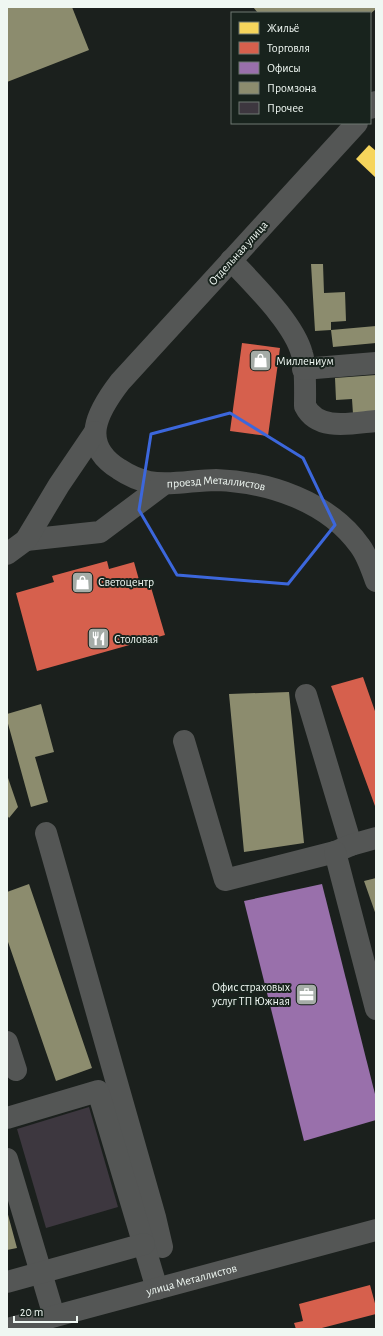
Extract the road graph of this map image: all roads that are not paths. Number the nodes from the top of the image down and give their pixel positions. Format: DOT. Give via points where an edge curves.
graph roads {
  1 [pos="356,124"];
  2 [pos="232,260"];
  3 [pos="376,363"];
  4 [pos="303,369"];
  5 [pos="120,382"];
  6 [pos="376,421"];
  7 [pos="95,432"];
  8 [pos="164,484"];
  9 [pos="26,540"];
  10 [pos="7,554"];
  11 [pos="376,582"];
  12 [pos="306,695"];
  13 [pos="184,741"];
  14 [pos="46,833"];
  15 [pos="376,838"];
  16 [pos="343,849"];
  17 [pos="376,1009"];
  18 [pos="7,1042"];
  19 [pos="16,1070"];
  20 [pos="7,1118"];
  21 [pos="7,1159"];
  22 [pos="376,1230"];
  23 [pos="153,1245"];
  24 [pos="41,1272"];
  25 [pos="7,1282"];
  26 [pos="158,1288"];
  27 [pos="54,1316"];
  28 [pos="7,1329"];
  1 -- 2 [label="street, Отдельная улица"];
  2 -- 4 [label="street" via="273,306 290,331 302,354"];
  2 -- 5 [label="street, Отдельная улица"];
  3 -- 4 [label="street"];
  4 -- 6 [label="street" via="305,406 315,419 331,424"];
  5 -- 7 [label="street, проезд Металлистов" via="101,410"];
  7 -- 8 [label="street, проезд Металлистов" via="99,451 113,466 135,478"];
  7 -- 9 [label="street"];
  8 -- 9 [label="street" via="100,532"];
  8 -- 11 [label="street, проезд Металлистов" via="239,481 269,488 314,506 346,529 361,547"];
  9 -- 10 [label="street"];
  12 -- 16 [label="street"];
  13 -- 16 [label="street" via="225,880"];
  14 -- 23 [label="street" via="155,1217"];
  15 -- 16 [label="street"];
  16 -- 17 [label="street"];
  18 -- 19 [label="street"];
  20 -- 23 [label="street" via="98,1090"];
  21 -- 24 [label="street"];
  22 -- 26 [label="street, улица Металлистов"];
  23 -- 24 [label="street"];
  23 -- 26 [label="street"];
  24 -- 25 [label="street"];
  24 -- 27 [label="street"];
  26 -- 27 [label="street, улица Металлистов"];
  27 -- 28 [label="street, улица Металлистов"];
}
